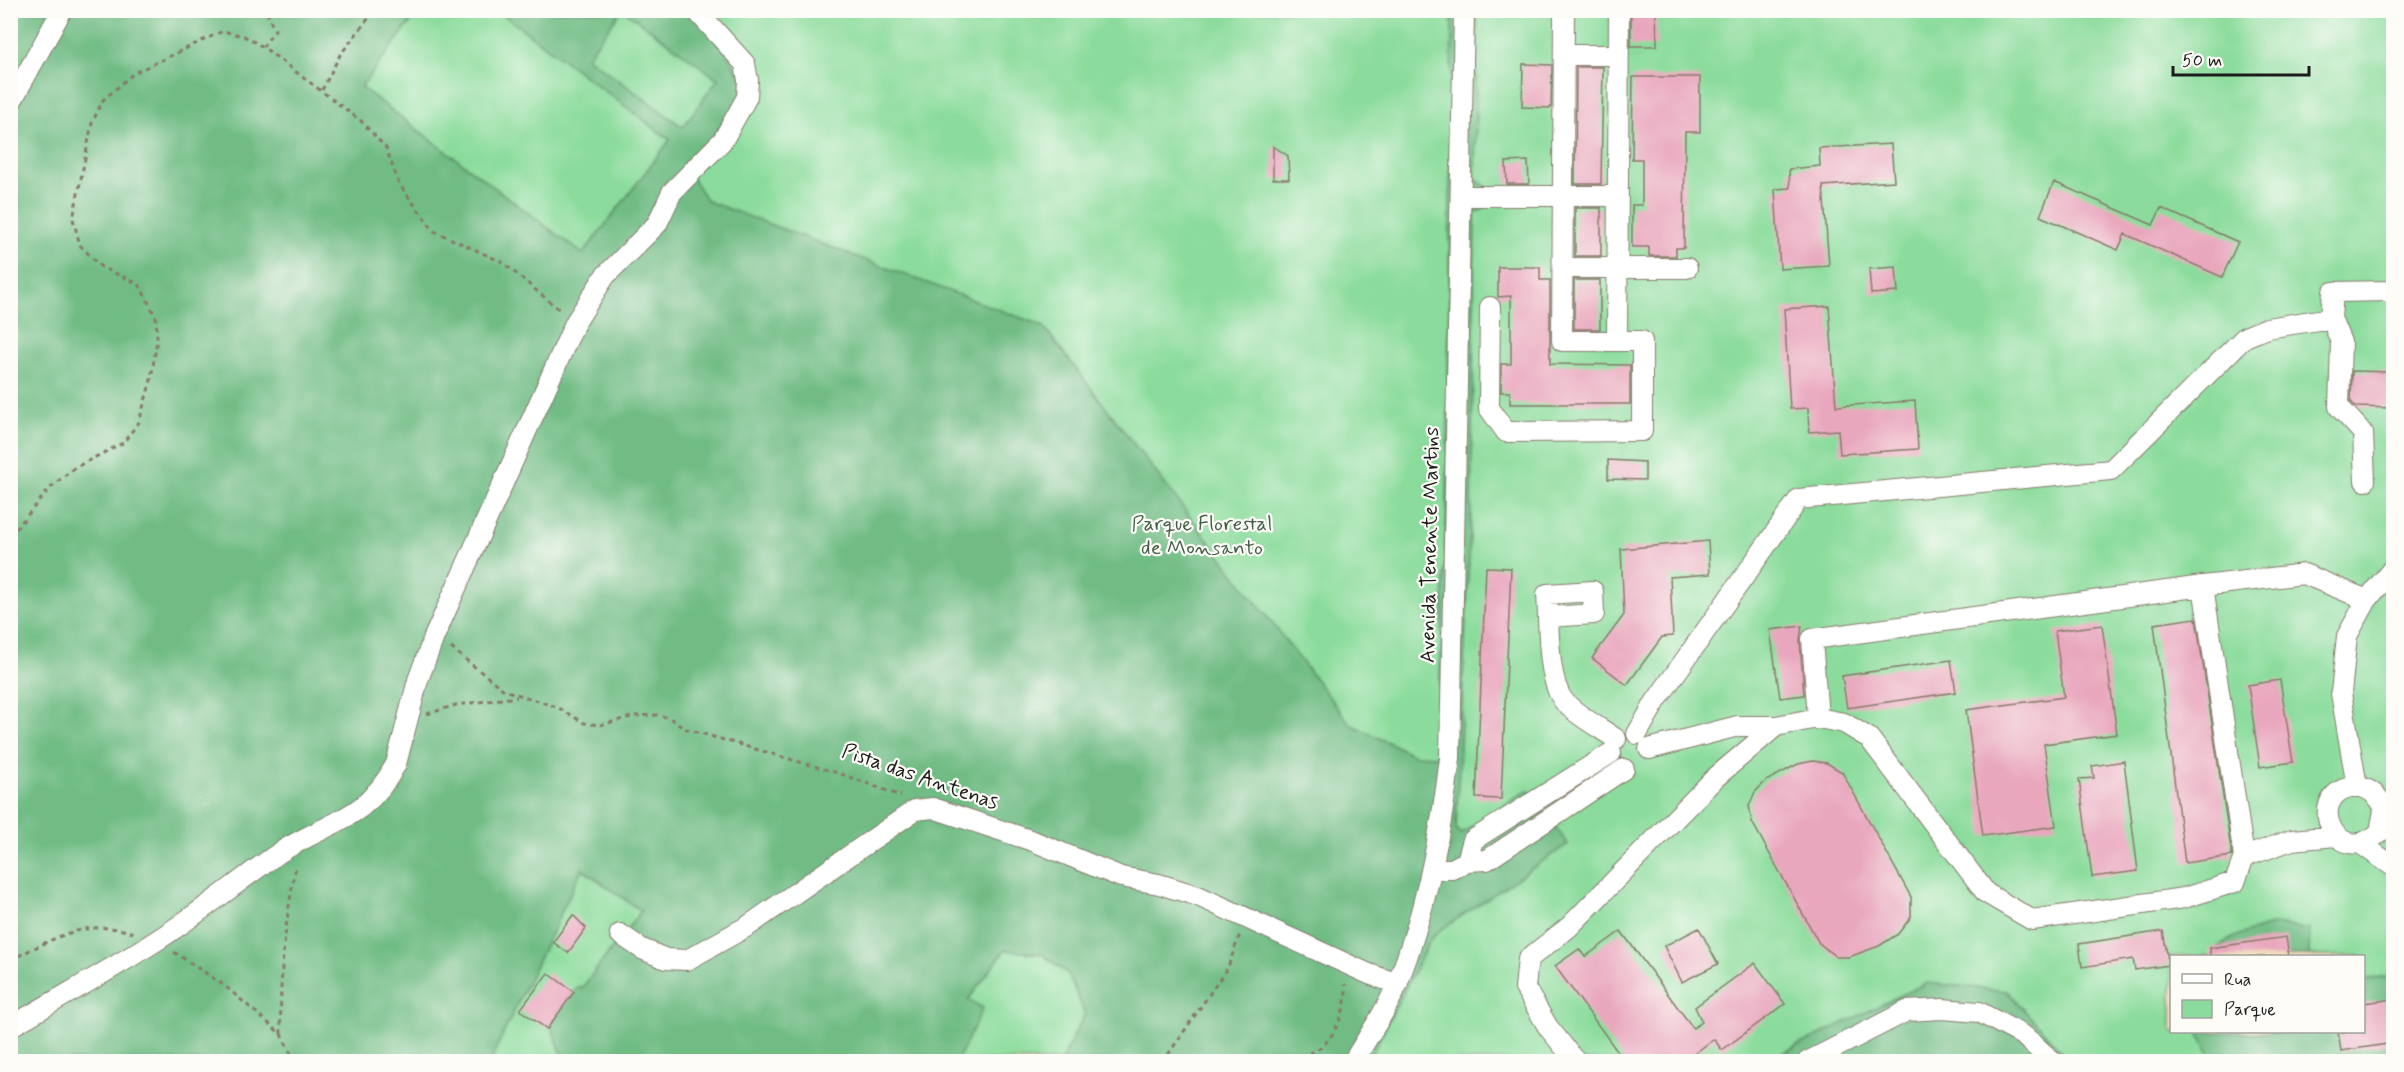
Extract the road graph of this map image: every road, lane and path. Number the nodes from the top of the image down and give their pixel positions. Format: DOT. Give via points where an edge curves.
graph roads {
  1 [pos="62,10"];
  2 [pos="269,10"];
  3 [pos="375,10"];
  4 [pos="696,10"];
  5 [pos="1464,10"];
  6 [pos="1564,10"];
  7 [pos="1619,10"];
  8 [pos="263,47"];
  9 [pos="1564,55"];
  10 [pos="1618,55"];
  11 [pos="322,90"];
  12 [pos="10,104"];
  13 [pos="1461,196"];
  14 [pos="1563,196"];
  15 [pos="1618,196"];
  16 [pos="1563,267"];
  17 [pos="1617,268"];
  18 [pos="1687,268"];
  19 [pos="2394,291"];
  20 [pos="1490,307"];
  21 [pos="2331,318"];
  22 [pos="575,323"];
  23 [pos="1617,341"];
  24 [pos="2365,482"];
  25 [pos="10,536"];
  26 [pos="2394,567"];
  27 [pos="2204,586"];
  28 [pos="2367,600"];
  29 [pos="1549,617"];
  30 [pos="434,637"];
  31 [pos="519,697"];
  32 [pos="410,716"];
  33 [pos="1818,718"];
  34 [pos="1776,726"];
  35 [pos="1643,742"];
  36 [pos="1614,746"];
  37 [pos="1624,769"];
  38 [pos="2357,787"];
  39 [pos="902,796"];
  40 [pos="2389,817"];
  41 [pos="2336,836"];
  42 [pos="300,840"];
  43 [pos="2361,844"];
  44 [pos="2244,857"];
  45 [pos="1467,861"];
  46 [pos="2394,867"];
  47 [pos="1433,869"];
  48 [pos="1244,918"];
  49 [pos="621,934"];
  50 [pos="156,941"];
  51 [pos="10,960"];
  52 [pos="1337,960"];
  53 [pos="1398,984"];
  54 [pos="10,1027"];
  55 [pos="281,1034"];
  56 [pos="295,1062"];
  57 [pos="1163,1062"];
  58 [pos="1294,1062"];
  59 [pos="1353,1062"];
  60 [pos="1576,1062"];
  61 [pos="1807,1062"];
  62 [pos="2053,1062"];
  1 -- 12 [label="street"];
  2 -- 8 [label="path" via="275,30"];
  3 -- 11 [label="path" via="340,55"];
  4 -- 22 [label="street" via="746,64 747,97 723,140 672,192 657,224 605,276"];
  5 -- 13 [label="street, Avenida Tenente Martins"];
  6 -- 9 [label="street"];
  7 -- 10 [label="street"];
  8 -- 11 [label="path"];
  8 -- 25 [label="path" via="244,36 223,31 134,73 103,100 92,123 73,219 80,245 101,267 139,284 156,317 151,380 140,422 123,443 74,468 50,488"];
  9 -- 10 [label="street"];
  9 -- 14 [label="street"];
  10 -- 15 [label="street"];
  11 -- 22 [label="path" via="386,147 399,184 434,231 502,262"];
  13 -- 14 [label="street"];
  13 -- 47 [label="street, Avenida Tenente Martins" via="1450,758"];
  14 -- 15 [label="street"];
  14 -- 16 [label="street"];
  15 -- 17 [label="street"];
  16 -- 17 [label="street"];
  16 -- 23 [label="street" via="1562,341"];
  17 -- 18 [label="street"];
  17 -- 23 [label="street"];
  19 -- 21 [label="street" via="2332,292"];
  20 -- 23 [label="street" via="1489,408 1506,432 1642,431 1642,341"];
  21 -- 24 [label="street" via="2341,342 2339,407 2363,433"];
  21 -- 35 [label="street" via="2267,328 2245,337 2111,470 1799,500 1656,701"];
  22 -- 30 [label="street"];
  26 -- 28 [label="street"];
  27 -- 28 [label="street" via="2304,574"];
  27 -- 33 [label="street" via="1812,639"];
  27 -- 44 [label="street"];
  28 -- 38 [label="street" via="2347,636 2341,693"];
  29 -- 36 [label="street" via="1555,684 1564,701"];
  30 -- 31 [label="path, Pista das Antenas"];
  30 -- 32 [label="street"];
  31 -- 32 [label="path" via="482,700"];
  31 -- 39 [label="path, Pista das Antenas" via="557,707 592,725 634,716 670,718 683,728"];
  32 -- 42 [label="street" via="396,764 378,792 357,812"];
  33 -- 34 [label="street"];
  33 -- 44 [label="street" via="1844,723 1869,738 1986,893 2032,920 2184,898 2235,882"];
  34 -- 35 [label="street" via="1737,726"];
  34 -- 60 [label="street" via="1716,777 1569,927 1528,959 1526,988 1548,1027"];
  35 -- 36 [label="street" via="1626,734"];
  35 -- 37 [label="street" via="1646,761 1636,769"];
  36 -- 37 [label="street" via="1615,763"];
  36 -- 45 [label="street" via="1473,840"];
  37 -- 45 [label="street" via="1487,860"];
  38 -- 40 [label="street" via="2375,794"];
  38 -- 41 [label="street" via="2341,791 2329,804 2327,821"];
  40 -- 43 [label="street" via="2380,832"];
  41 -- 43 [label="street" via="2347,843"];
  41 -- 44 [label="street" via="2292,840"];
  42 -- 50 [label="street"];
  42 -- 55 [label="path" via="284,926 279,984"];
  43 -- 46 [label="street"];
  45 -- 47 [label="street" via="1452,869"];
  47 -- 53 [label="street, Avenida Tenente Martins"];
  48 -- 49 [label="street, Pista das Antenas" via="1198,896 1121,877 1033,841 933,808 915,810 748,926 687,960 666,959"];
  48 -- 52 [label="street, Pista das Antenas"];
  48 -- 57 [label="path" via="1228,967"];
  50 -- 51 [label="path" via="120,929 76,929"];
  50 -- 54 [label="street"];
  50 -- 55 [label="path" via="225,986"];
  52 -- 53 [label="street, Pista das Antenas"];
  52 -- 58 [label="path" via="1348,995 1342,1016 1322,1046"];
  53 -- 59 [label="street, Avenida Tenente Martins"];
  55 -- 56 [label="path"];
  61 -- 62 [label="street" via="1907,1011 1942,1009 1979,1012 2024,1036"];
}
